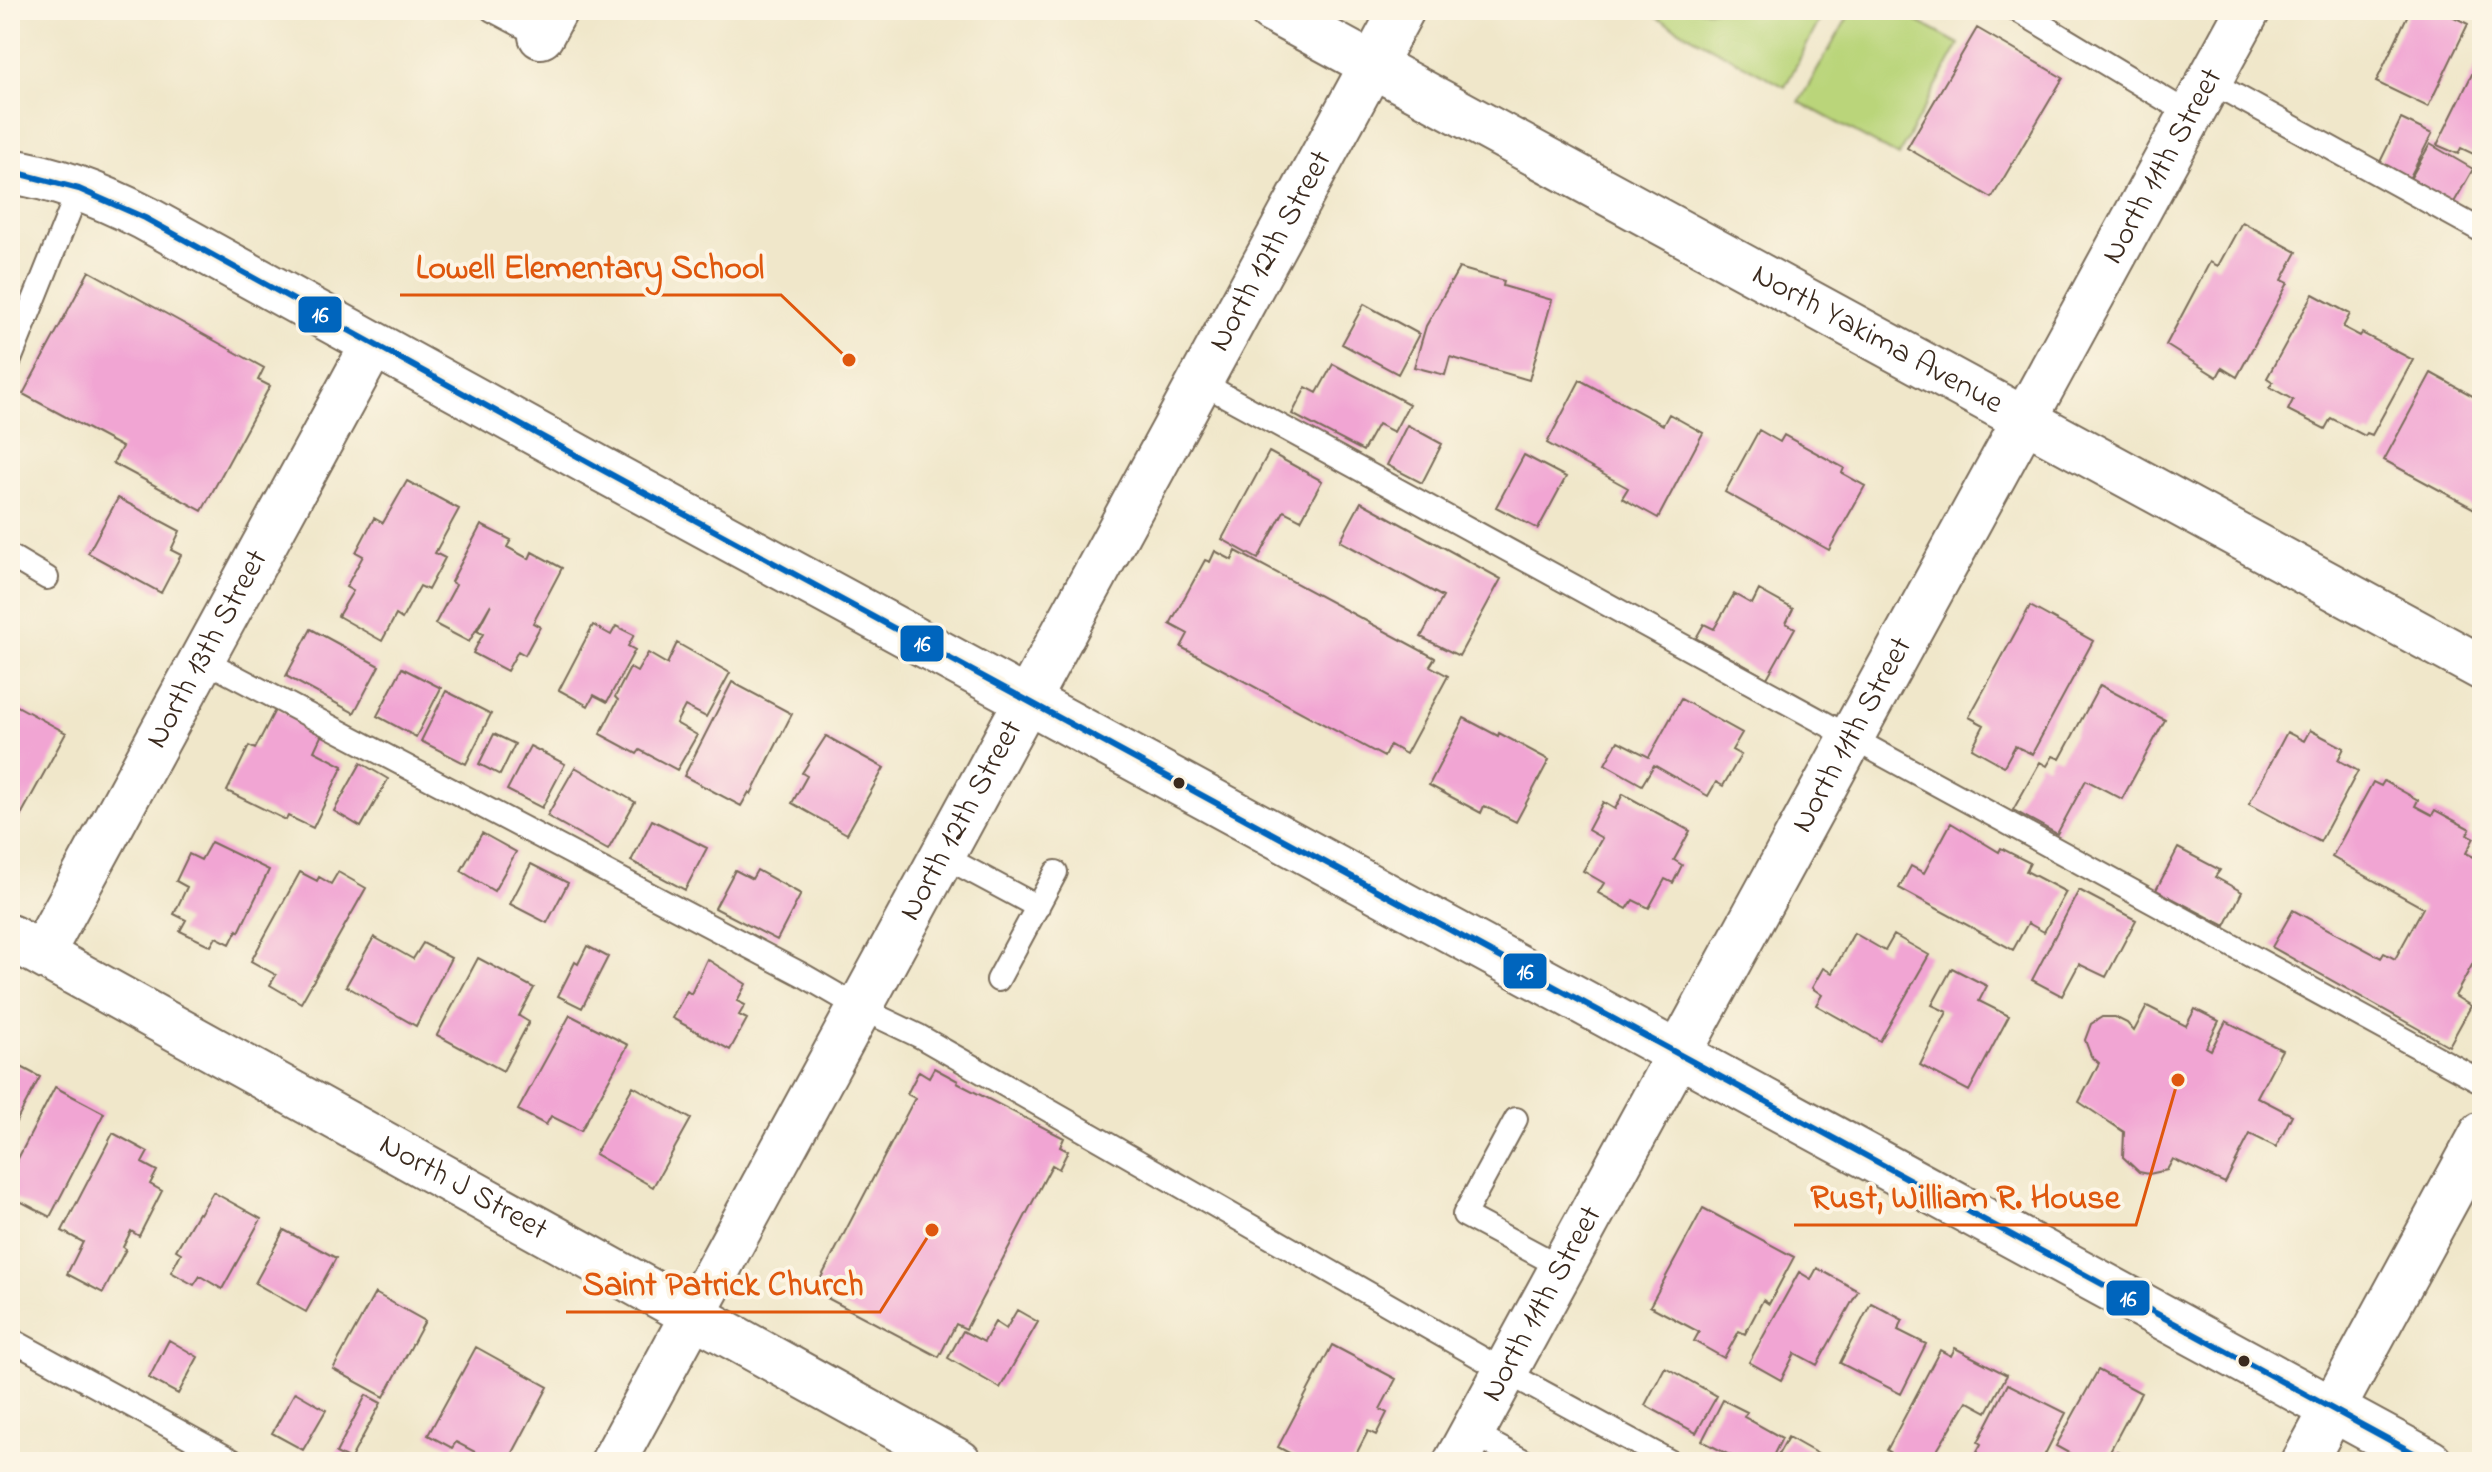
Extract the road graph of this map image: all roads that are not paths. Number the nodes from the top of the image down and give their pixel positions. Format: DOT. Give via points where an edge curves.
graph roads {
  1 [pos="492,10"];
  2 [pos="1271,10"];
  3 [pos="1402,10"];
  4 [pos="2017,10"];
  5 [pos="2248,10"];
  6 [pos="548,23"];
  7 [pos="1373,63"];
  8 [pos="2200,98"];
  9 [pos="10,171"];
  10 [pos="79,188"];
  11 [pos="2482,231"];
  12 [pos="373,345"];
  13 [pos="10,360"];
  14 [pos="1200,382"];
  15 [pos="2025,419"];
  16 [pos="10,556"];
  17 [pos="47,578"];
  18 [pos="202,659"];
  19 [pos="2482,668"];
  20 [pos="1027,700"];
  21 [pos="1852,738"];
  22 [pos="943,856"];
  23 [pos="1056,872"];
  24 [pos="1038,907"];
  25 [pos="26,945"];
  26 [pos="998,980"];
  27 [pos="860,1008"];
  28 [pos="1680,1055"];
  29 [pos="2482,1082"];
  30 [pos="1516,1119"];
  31 [pos="2482,1134"];
  32 [pos="1563,1268"];
  33 [pos="693,1316"];
  34 [pos="10,1339"];
  35 [pos="1506,1372"];
  36 [pos="2333,1409"];
  37 [pos="1464,1447"];
  38 [pos="235,1462"];
  39 [pos="613,1462"];
  40 [pos="959,1462"];
  41 [pos="1526,1462"];
  42 [pos="1671,1462"];
  43 [pos="2304,1462"];
  44 [pos="2430,1462"];
  1 -- 6 [label="lane"];
  2 -- 7 [label="street, North Yakima Avenue"];
  3 -- 7 [label="street, North 12th Street"];
  4 -- 8 [label="lane"];
  5 -- 8 [label="street, North 11th Street"];
  7 -- 14 [label="street, North 12th Street"];
  7 -- 15 [label="street, North Yakima Avenue"];
  8 -- 11 [label="lane"];
  8 -- 15 [label="street, North 11th Street"];
  9 -- 10 [label="street"];
  10 -- 12 [label="street" via="145,218"];
  10 -- 13 [label="lane"];
  12 -- 18 [label="street, North 13th Street"];
  12 -- 20 [label="street"];
  14 -- 20 [label="street, North 12th Street"];
  14 -- 21 [label="lane"];
  15 -- 19 [label="street, North Yakima Avenue"];
  15 -- 21 [label="street, North 11th Street"];
  16 -- 17 [label="lane"];
  18 -- 25 [label="street, North 13th Street"];
  18 -- 27 [label="lane"];
  20 -- 22 [label="street, North 12th Street"];
  20 -- 28 [label="street"];
  21 -- 28 [label="street, North 11th Street"];
  21 -- 29 [label="lane"];
  22 -- 24 [label="lane"];
  22 -- 27 [label="street, North 12th Street"];
  23 -- 24 [label="lane"];
  24 -- 26 [label="lane"];
  25 -- 33 [label="street, North J Street"];
  27 -- 33 [label="street, North 12th Street"];
  27 -- 35 [label="lane" via="919,1036"];
  28 -- 32 [label="street, North 11th Street"];
  28 -- 36 [label="street"];
  30 -- 32 [label="lane" via="1464,1215"];
  31 -- 36 [label="street"];
  32 -- 35 [label="street, North 11th Street"];
  33 -- 39 [label="street, North 12th Street"];
  33 -- 40 [label="street, North J Street"];
  34 -- 38 [label="lane"];
  35 -- 37 [label="street, North 11th Street"];
  35 -- 42 [label="lane"];
  36 -- 43 [label="street"];
  36 -- 44 [label="street"];
  37 -- 41 [label="lane"];
}
